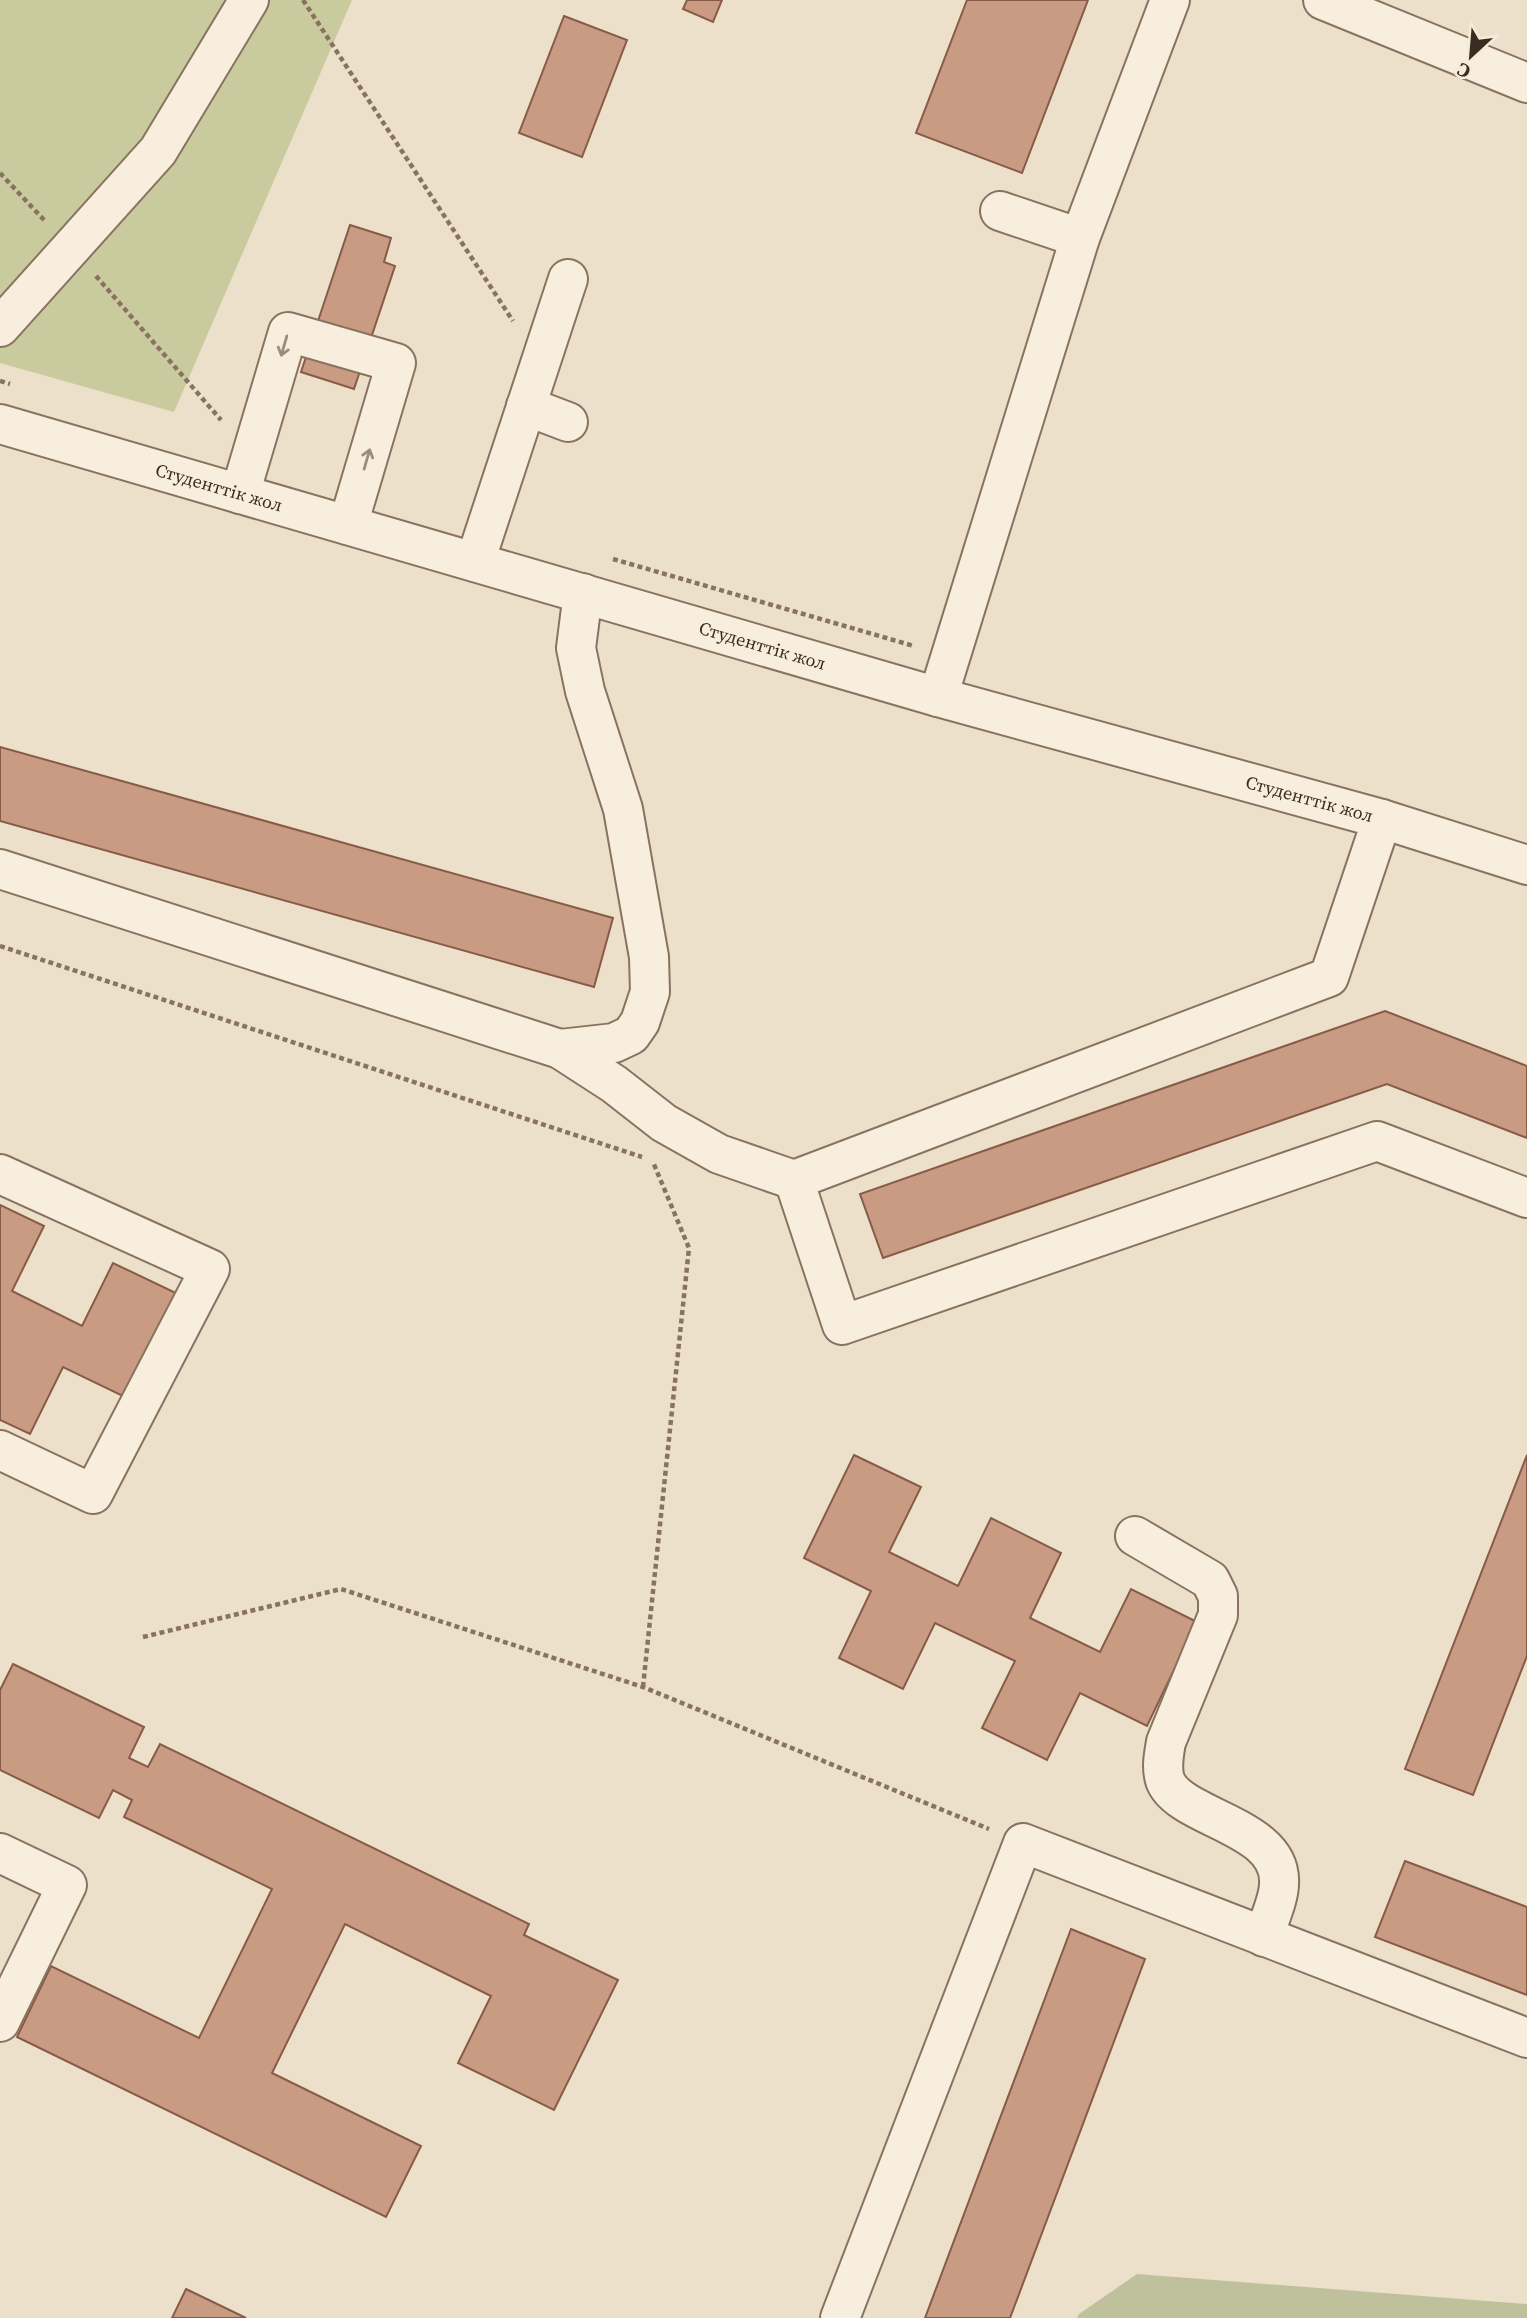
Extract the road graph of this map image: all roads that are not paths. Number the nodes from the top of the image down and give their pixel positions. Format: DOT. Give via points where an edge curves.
graph roads {
  1 [pos="249,0"];
  2 [pos="1170,0"];
  3 [pos="1323,0"];
  4 [pos="1527,83"];
  5 [pos="1000,211"];
  6 [pos="1080,238"];
  7 [pos="568,279"];
  8 [pos="0,327"];
  9 [pos="526,406"];
  10 [pos="568,422"];
  11 [pos="0,424"];
  12 [pos="240,494"];
  13 [pos="348,525"];
  14 [pos="475,562"];
  15 [pos="583,593"];
  16 [pos="938,697"];
  17 [pos="1382,819"];
  18 [pos="1527,865"];
  19 [pos="0,869"];
  20 [pos="560,1049"];
  21 [pos="0,1174"];
  22 [pos="794,1180"];
  23 [pos="1527,1198"];
  24 [pos="0,1450"];
  25 [pos="1135,1536"];
  26 [pos="0,1853"];
  27 [pos="1264,1937"];
  28 [pos="0,2022"];
  29 [pos="1527,2038"];
  30 [pos="840,2318"];
  1 -- 8 [label="street" via="158,151"];
  2 -- 6 [label="street"];
  3 -- 4 [label="street"];
  5 -- 6 [label="street"];
  6 -- 16 [label="street"];
  7 -- 9 [label="street"];
  9 -- 10 [label="street"];
  9 -- 14 [label="street"];
  11 -- 12 [label="street, Студенттік жол"];
  12 -- 13 [label="street, Студенттік жол"];
  13 -- 12 [label="street, one-way" via="396,363 288,332"];
  13 -- 14 [label="street, Студенттік жол"];
  14 -- 15 [label="street, Студенттік жол"];
  15 -- 16 [label="street, Студенттік жол"];
  15 -- 20 [label="street" via="576,648 623,809 649,957 650,992 631,1035 614,1043"];
  16 -- 17 [label="street, Студенттік жол"];
  17 -- 18 [label="street, Студенттік жол"];
  17 -- 22 [label="street" via="1329,977"];
  19 -- 20 [label="street"];
  20 -- 22 [label="street" via="664,1123 719,1154"];
  21 -- 24 [label="street" via="210,1269 93,1494"];
  22 -- 23 [label="street" via="842,1325 1377,1141"];
  25 -- 27 [label="street" via="1210,1580 1218,1596 1218,1615 1166,1742 1163,1764 1166,1782 1181,1799 1261,1843 1276,1866 1279,1884"];
  26 -- 28 [label="street" via="66,1885"];
  27 -- 29 [label="street"];
  27 -- 30 [label="street" via="1023,1843"];
}
